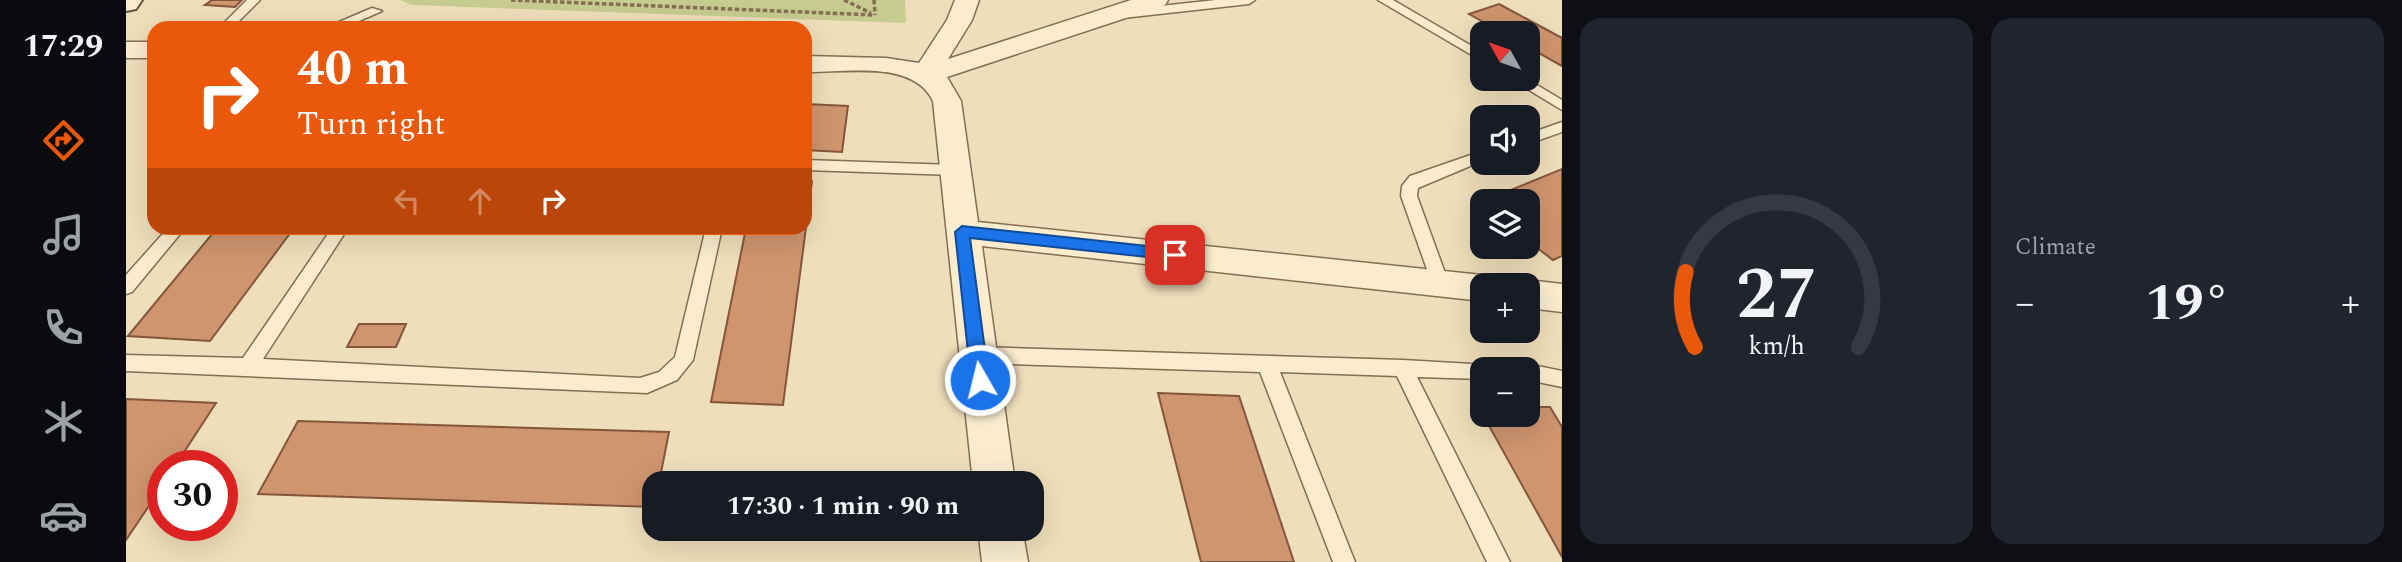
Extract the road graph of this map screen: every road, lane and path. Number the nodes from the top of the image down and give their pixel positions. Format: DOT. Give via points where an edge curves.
graph roads {
  1 [pos="254,0"];
  2 [pos="511,0"];
  3 [pos="844,0"];
  4 [pos="874,0"];
  5 [pos="967,0"];
  6 [pos="1156,0"];
  7 [pos="1248,0"];
  8 [pos="1384,0"];
  9 [pos="376,11"];
  10 [pos="875,15"];
  11 [pos="1108,15"];
  12 [pos="232,21"];
  13 [pos="350,21"];
  14 [pos="126,50"];
  15 [pos="147,50"];
  16 [pos="1470,50"];
  17 [pos="812,64"];
  18 [pos="927,75"];
  19 [pos="1538,91"];
  20 [pos="1562,106"];
  21 [pos="1562,127"];
  22 [pos="1540,135"];
  23 [pos="1470,160"];
  24 [pos="812,165"];
  25 [pos="954,170"];
  26 [pos="962,232"];
  27 [pos="171,235"];
  28 [pos="335,235"];
  29 [pos="712,235"];
  30 [pos="1440,284"];
  31 [pos="126,287"];
  32 [pos="1470,287"];
  33 [pos="1540,295"];
  34 [pos="1562,298"];
  35 [pos="976,355"];
  36 [pos="126,363"];
  37 [pos="1267,364"];
  38 [pos="248,366"];
  39 [pos="1403,368"];
  40 [pos="1470,371"];
  41 [pos="1540,374"];
  42 [pos="1562,379"];
  43 [pos="992,471"];
  44 [pos="1002,541"];
  45 [pos="1005,562"];
  46 [pos="1344,562"];
  47 [pos="1499,562"];
  1 -- 12 [label="lane"];
  2 -- 10 [label="path"];
  3 -- 10 [label="path"];
  4 -- 10 [label="path"];
  5 -- 18 [label="street" via="962,20"];
  6 -- 11 [label="street"];
  7 -- 11 [label="lane"];
  8 -- 16 [label="lane"];
  9 -- 13 [label="lane"];
  11 -- 18 [label="street"];
  14 -- 15 [label="street"];
  17 -- 18 [label="street" via="886,67"];
  18 -- 25 [label="street" via="947,101"];
  19 -- 20 [label="lane"];
  21 -- 22 [label="lane"];
  23 -- 30 [label="lane" via="1410,186 1409,195"];
  24 -- 25 [label="lane"];
  25 -- 26 [label="street"];
  26 -- 30 [label="street"];
  26 -- 35 [label="street"];
  27 -- 31 [label="lane"];
  28 -- 38 [label="lane"];
  29 -- 38 [label="lane" via="684,360 654,384"];
  30 -- 32 [label="street"];
  33 -- 34 [label="street"];
  35 -- 37 [label="lane"];
  35 -- 43 [label="street"];
  36 -- 38 [label="lane"];
  37 -- 39 [label="lane"];
  37 -- 46 [label="lane"];
  39 -- 40 [label="lane"];
  39 -- 47 [label="lane"];
  41 -- 42 [label="lane"];
  44 -- 45 [label="street"];
}
